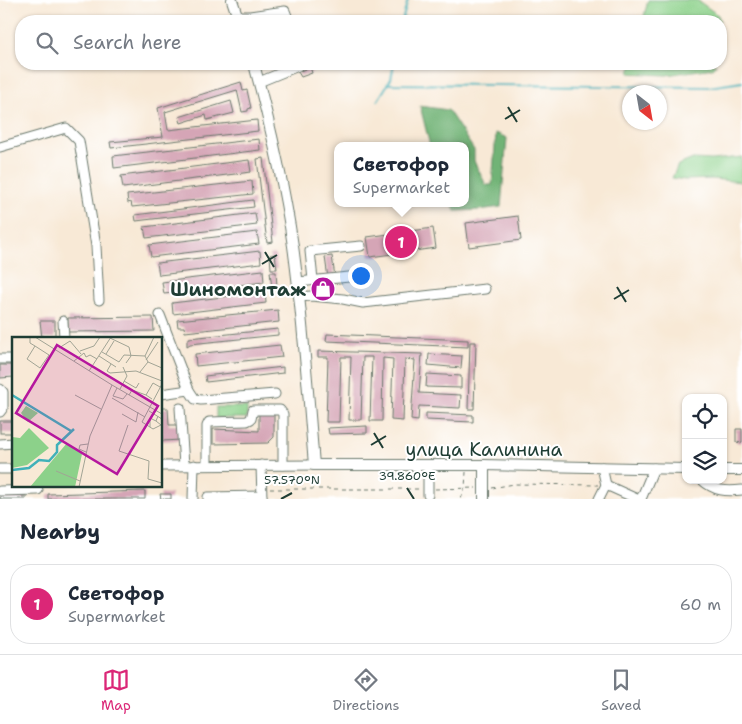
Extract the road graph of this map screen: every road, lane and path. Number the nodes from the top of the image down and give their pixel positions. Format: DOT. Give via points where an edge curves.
graph roads {
  1 [pos="232,0"];
  2 [pos="237,15"];
  3 [pos="257,15"];
  4 [pos="287,15"];
  5 [pos="256,70"];
  6 [pos="288,70"];
  7 [pos="259,82"];
  8 [pos="0,147"];
  9 [pos="361,246"];
  10 [pos="359,276"];
  11 [pos="313,280"];
  12 [pos="298,282"];
  13 [pos="485,288"];
  14 [pos="299,297"];
  15 [pos="100,300"];
  16 [pos="160,315"];
  17 [pos="63,321"];
  18 [pos="64,337"];
  19 [pos="166,341"];
  20 [pos="0,389"];
  21 [pos="188,390"];
  22 [pos="162,394"];
  23 [pos="275,394"];
  24 [pos="180,408"];
  25 [pos="0,412"];
  26 [pos="184,465"];
  27 [pos="194,465"];
  28 [pos="207,465"];
  29 [pos="261,465"];
  30 [pos="283,465"];
  31 [pos="314,465"];
  32 [pos="484,465"];
  33 [pos="162,466"];
  34 [pos="428,466"];
  35 [pos="602,467"];
  36 [pos="654,468"];
  37 [pos="682,469"];
  38 [pos="727,470"];
  39 [pos="742,470"];
  40 [pos="466,471"];
  41 [pos="706,484"];
  42 [pos="606,485"];
  43 [pos="465,488"];
  44 [pos="480,488"];
  45 [pos="490,488"];
  46 [pos="742,490"];
  47 [pos="0,491"];
  48 [pos="38,491"];
  49 [pos="428,492"];
  50 [pos="262,495"];
  51 [pos="719,495"];
  52 [pos="193,498"];
  53 [pos="208,498"];
  54 [pos="461,499"];
  55 [pos="484,499"];
  56 [pos="600,499"];
  57 [pos="637,499"];
  58 [pos="641,499"];
  1 -- 2 [label="main road"];
  3 -- 4 [label="street" via="285,11"];
  5 -- 7 [label="main road"];
  6 -- 7 [label="street"];
  7 -- 12 [label="main road" via="282,178"];
  8 -- 15 [label="street" via="66,128 79,141 96,246"];
  9 -- 11 [label="street" via="310,251"];
  10 -- 11 [label="street"];
  11 -- 12 [label="street"];
  12 -- 14 [label="main road"];
  13 -- 14 [label="street" via="363,303"];
  14 -- 31 [label="main road"];
  16 -- 19 [label="street"];
  17 -- 18 [label="street"];
  19 -- 21 [label="street"];
  20 -- 25 [label="street" via="3,408"];
  21 -- 22 [label="street"];
  21 -- 23 [label="street" via="201,400"];
  24 -- 26 [label="street"];
  26 -- 27 [label="street, улица Калинина"];
  26 -- 33 [label="street, улица Калинина"];
  27 -- 28 [label="street, улица Калинина"];
  27 -- 52 [label="street"];
  28 -- 29 [label="street, улица Калинина"];
  28 -- 30 [label="street" via="209,422 247,421 251,419 253,410 280,410 283,414"];
  29 -- 30 [label="street, улица Калинина"];
  29 -- 50 [label="street"];
  30 -- 31 [label="street, улица Калинина"];
  31 -- 34 [label="main road, улица Калинина"];
  32 -- 34 [label="main road, улица Калинина"];
  32 -- 35 [label="main road, улица Калинина"];
  32 -- 55 [label="main road"];
  34 -- 49 [label="street"];
  35 -- 36 [label="main road, улица Калинина"];
  35 -- 42 [label="street"];
  36 -- 37 [label="main road, улица Калинина"];
  36 -- 58 [label="street"];
  38 -- 39 [label="main road"];
  40 -- 43 [label="path"];
  41 -- 51 [label="street"];
  42 -- 45 [label="path" via="514,484"];
  42 -- 56 [label="street"];
  42 -- 57 [label="street"];
  43 -- 44 [label="path"];
  43 -- 49 [label="path"];
  43 -- 54 [label="path"];
  46 -- 51 [label="street"];
  47 -- 48 [label="street"];
  49 -- 50 [label="path"];
  50 -- 53 [label="street"];
  52 -- 53 [label="street"];
}
